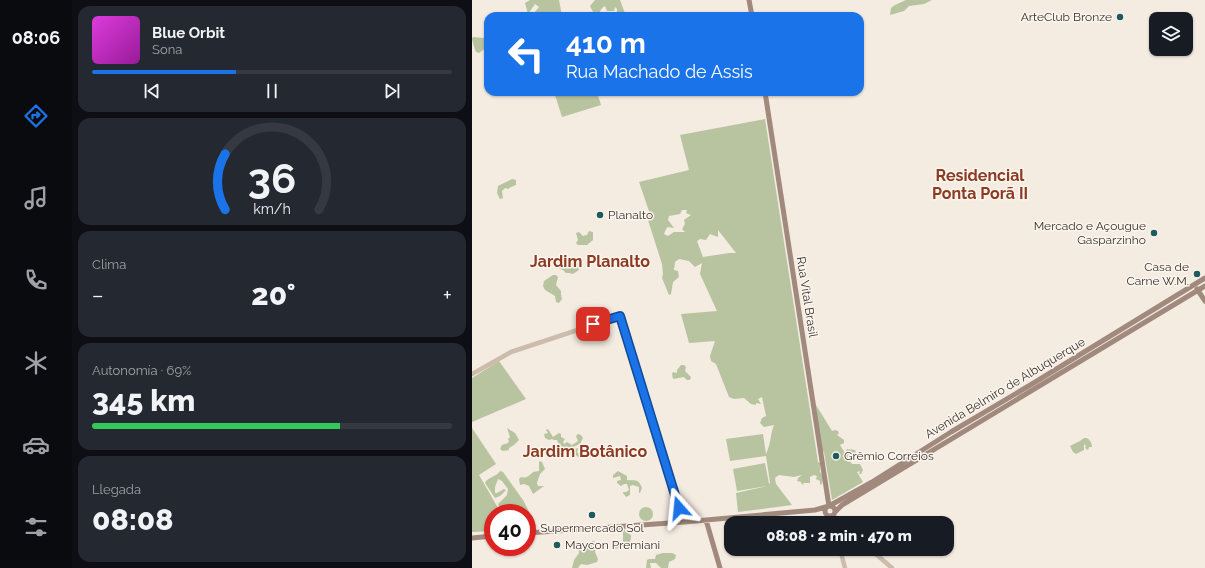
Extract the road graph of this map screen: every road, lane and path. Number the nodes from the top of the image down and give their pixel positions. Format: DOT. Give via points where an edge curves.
graph roads {
  1 [pos="749,0"];
  2 [pos="751,12"];
  3 [pos="766,96"];
  4 [pos="1205,278"];
  5 [pos="1194,284"];
  6 [pos="1205,286"];
  7 [pos="1198,290"];
  8 [pos="1205,301"];
  9 [pos="472,374"];
  10 [pos="829,506"];
  11 [pos="815,510"];
  12 [pos="832,514"];
  13 [pos="706,520"];
  14 [pos="684,522"];
  15 [pos="536,532"];
  16 [pos="484,537"];
  17 [pos="472,538"];
  18 [pos="842,556"];
  19 [pos="878,556"];
  20 [pos="720,568"];
  21 [pos="845,568"];
  22 [pos="892,568"];
  1 -- 2 [label="main road"];
  3 -- 10 [label="main road, Rua Vital Brasil"];
  4 -- 5 [label="main road, Avenida Belmiro de Albuquerque"];
  5 -- 7 [label="main road"];
  5 -- 10 [label="main road, Avenida Belmiro de Albuquerque"];
  6 -- 7 [label="main road, Avenida Belmiro de Albuquerque"];
  7 -- 8 [label="main road"];
  7 -- 12 [label="main road, Avenida Belmiro de Albuquerque" via="842,505"];
  9 -- 14 [label="street" via="511,352 620,316"];
  10 -- 11 [label="main road, Avenida Belmiro de Albuquerque"];
  10 -- 12 [label="main road" via="833,507"];
  10 -- 12 [label="main road" via="826,509"];
  11 -- 12 [label="main road"];
  11 -- 13 [label="main road, Avenida Belmiro de Albuquerque"];
  13 -- 14 [label="main road, Avenida Belmiro de Albuquerque"];
  13 -- 20 [label="main road"];
  14 -- 15 [label="main road, Avenida Belmiro de Albuquerque"];
  16 -- 17 [label="main road"];
  18 -- 21 [label="street"];
  19 -- 22 [label="street"];
}
